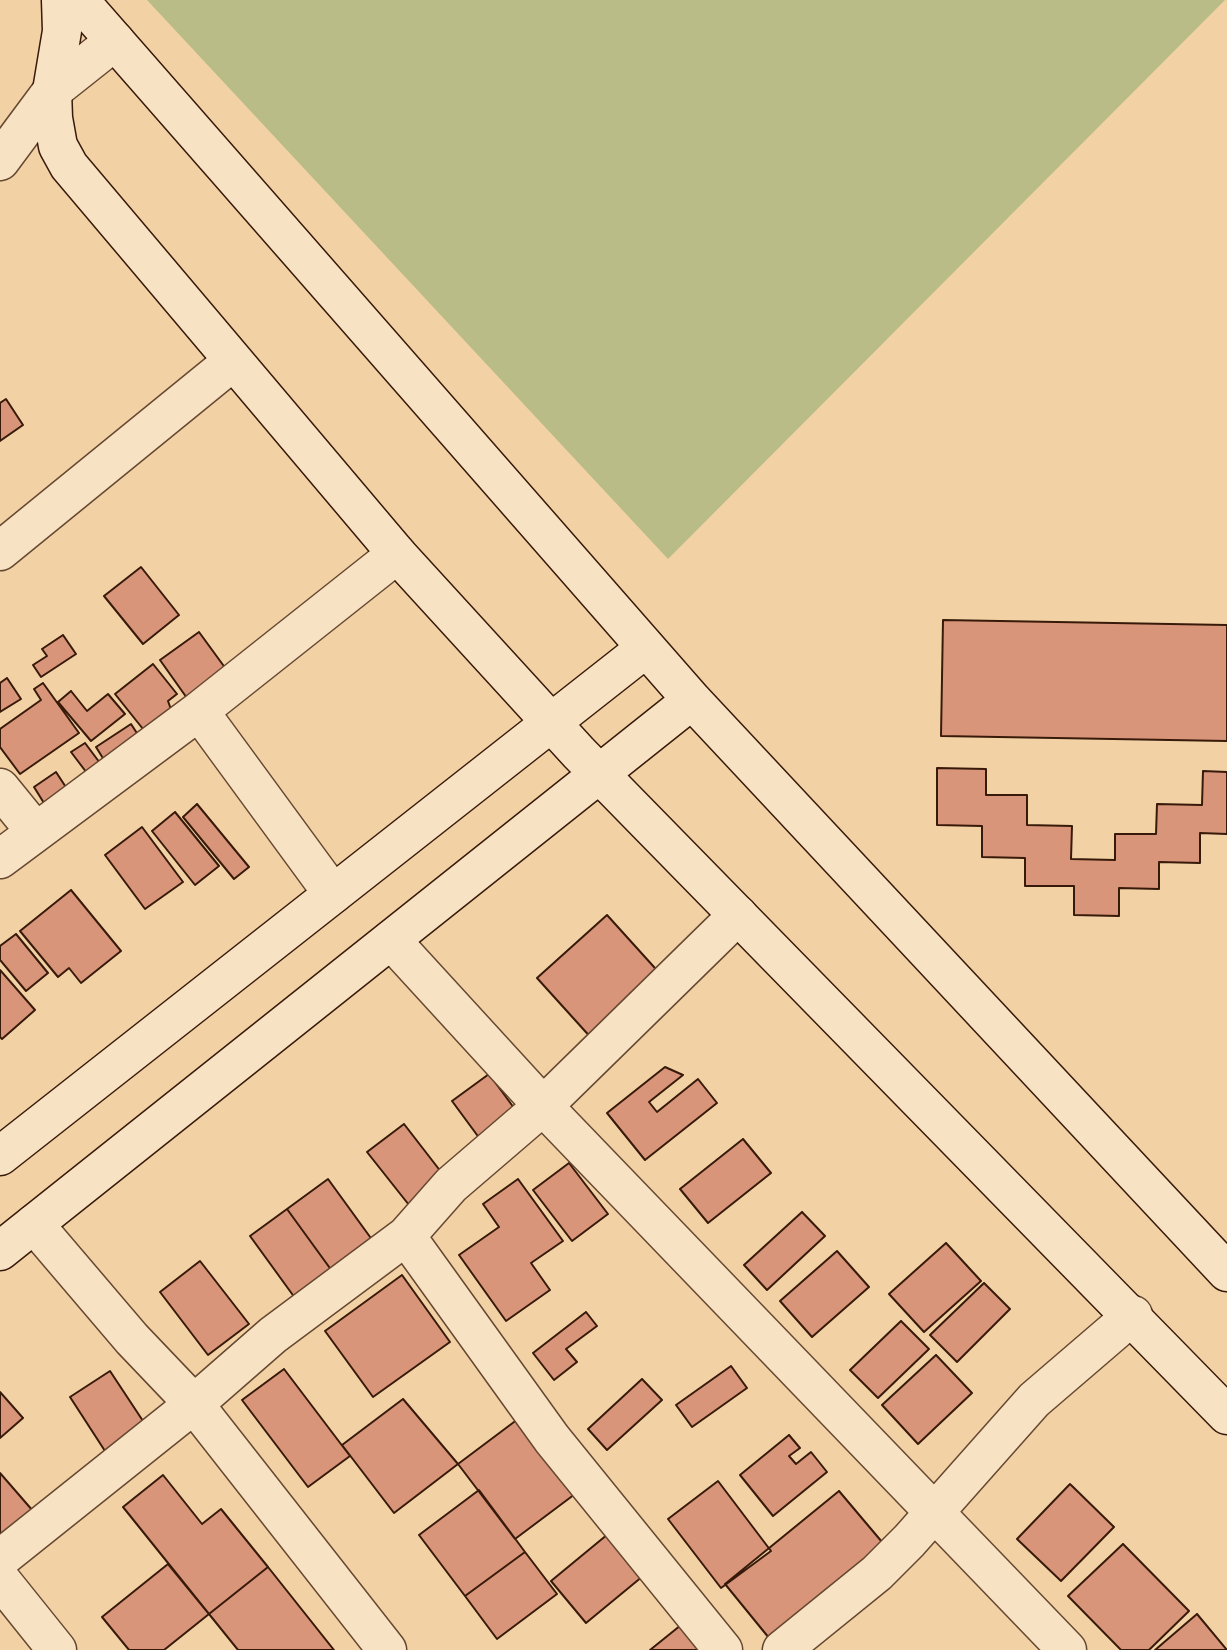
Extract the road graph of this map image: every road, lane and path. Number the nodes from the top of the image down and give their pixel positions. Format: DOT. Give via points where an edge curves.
graph roads {
  1 [pos="61,0"];
  2 [pos="79,0"];
  3 [pos="115,41"];
  4 [pos="52,91"];
  5 [pos="0,161"];
  6 [pos="232,362"];
  7 [pos="0,551"];
  8 [pos="397,554"];
  9 [pos="646,648"];
  10 [pos="692,700"];
  11 [pos="199,711"];
  12 [pos="552,721"];
  13 [pos="599,774"];
  14 [pos="0,788"];
  15 [pos="35,831"];
  16 [pos="0,859"];
  17 [pos="333,894"];
  18 [pos="738,915"];
  19 [pos="391,940"];
  20 [pos="543,1106"];
  21 [pos="0,1156"];
  22 [pos="34,1224"];
  23 [pos="406,1236"];
  24 [pos="0,1251"];
  25 [pos="1227,1272"];
  26 [pos="1133,1315"];
  27 [pos="194,1404"];
  28 [pos="1227,1415"];
  29 [pos="936,1511"];
  30 [pos="0,1559"];
  31 [pos="0,1579"];
  32 [pos="57,1650"];
  33 [pos="387,1650"];
  34 [pos="723,1650"];
  35 [pos="782,1650"];
  36 [pos="1067,1650"];
  1 -- 4 [label="street" via="62,31"];
  2 -- 3 [label="street"];
  3 -- 4 [label="street"];
  3 -- 9 [label="street"];
  4 -- 5 [label="street"];
  4 -- 6 [label="street" via="58,146 69,166"];
  6 -- 7 [label="street"];
  6 -- 8 [label="street"];
  8 -- 11 [label="street"];
  8 -- 12 [label="street"];
  9 -- 10 [label="street"];
  9 -- 12 [label="street"];
  10 -- 13 [label="street"];
  10 -- 25 [label="street"];
  11 -- 15 [label="street"];
  11 -- 17 [label="street"];
  12 -- 13 [label="street"];
  12 -- 17 [label="street"];
  13 -- 18 [label="street"];
  13 -- 19 [label="street"];
  14 -- 15 [label="street"];
  15 -- 16 [label="street"];
  17 -- 21 [label="street"];
  18 -- 20 [label="street"];
  18 -- 26 [label="street"];
  19 -- 20 [label="street"];
  19 -- 22 [label="street"];
  20 -- 23 [label="street" via="451,1185"];
  20 -- 29 [label="street"];
  22 -- 24 [label="street"];
  22 -- 27 [label="street"];
  23 -- 27 [label="street" via="273,1335"];
  23 -- 34 [label="street" via="552,1439"];
  26 -- 28 [label="street"];
  26 -- 29 [label="street" via="1034,1400"];
  27 -- 30 [label="street"];
  27 -- 33 [label="street"];
  29 -- 35 [label="street" via="877,1573"];
  29 -- 36 [label="street"];
  31 -- 32 [label="street"];
}
